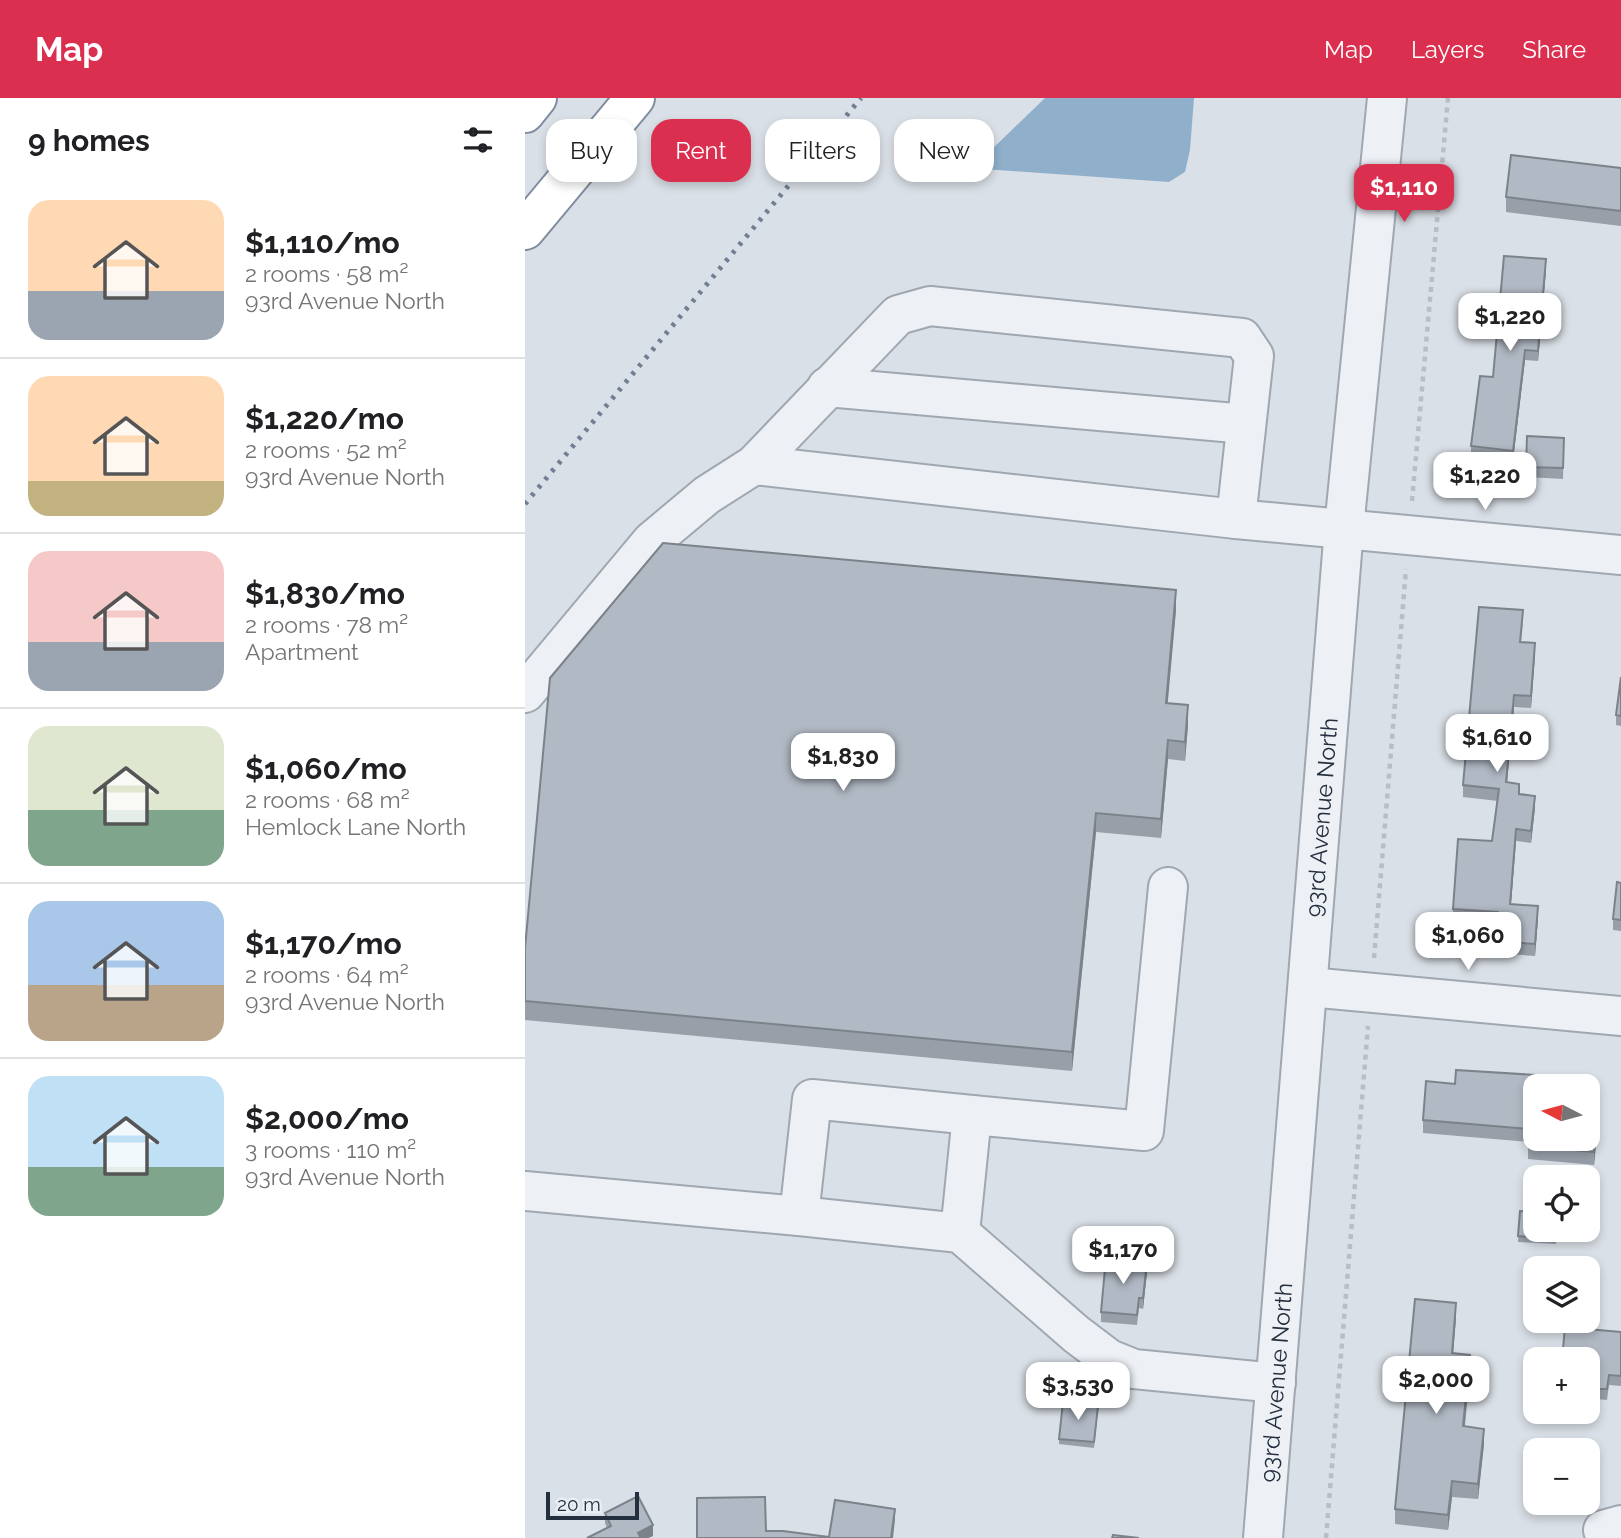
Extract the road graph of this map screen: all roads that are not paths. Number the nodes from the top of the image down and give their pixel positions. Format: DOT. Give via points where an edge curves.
graph roads {
  1 [pos="537,98"];
  2 [pos="635,98"];
  3 [pos="1387,98"];
  4 [pos="525,113"];
  5 [pos="525,230"];
  6 [pos="827,387"];
  7 [pos="1246,424"];
  8 [pos="754,465"];
  9 [pos="1236,519"];
  10 [pos="1344,528"];
  11 [pos="1621,555"];
  12 [pos="525,693"];
  13 [pos="1168,887"];
  14 [pos="1309,987"];
  15 [pos="1621,1016"];
  16 [pos="972,1115"];
  17 [pos="525,1191"];
  18 [pos="799,1216"];
  19 [pos="960,1233"];
  20 [pos="1276,1383"];
  21 [pos="1263,1538"];
  1 -- 4 [label="highway"];
  2 -- 5 [label="highway"];
  3 -- 10 [label="street, 93rd Avenue North"];
  6 -- 7 [label="street"];
  6 -- 7 [label="street" via="898,315 930,306 1243,338 1254,356"];
  6 -- 8 [label="street"];
  7 -- 9 [label="street"];
  8 -- 9 [label="street"];
  8 -- 12 [label="street" via="707,495 652,541"];
  9 -- 10 [label="street"];
  10 -- 11 [label="street"];
  10 -- 14 [label="street, 93rd Avenue North"];
  13 -- 16 [label="street" via="1144,1131"];
  14 -- 15 [label="street"];
  14 -- 20 [label="street, 93rd Avenue North"];
  16 -- 18 [label="street" via="812,1099"];
  16 -- 19 [label="street"];
  17 -- 18 [label="street"];
  18 -- 19 [label="street"];
  19 -- 20 [label="street" via="1109,1359 1134,1369"];
  20 -- 21 [label="street, 93rd Avenue North"];
}
